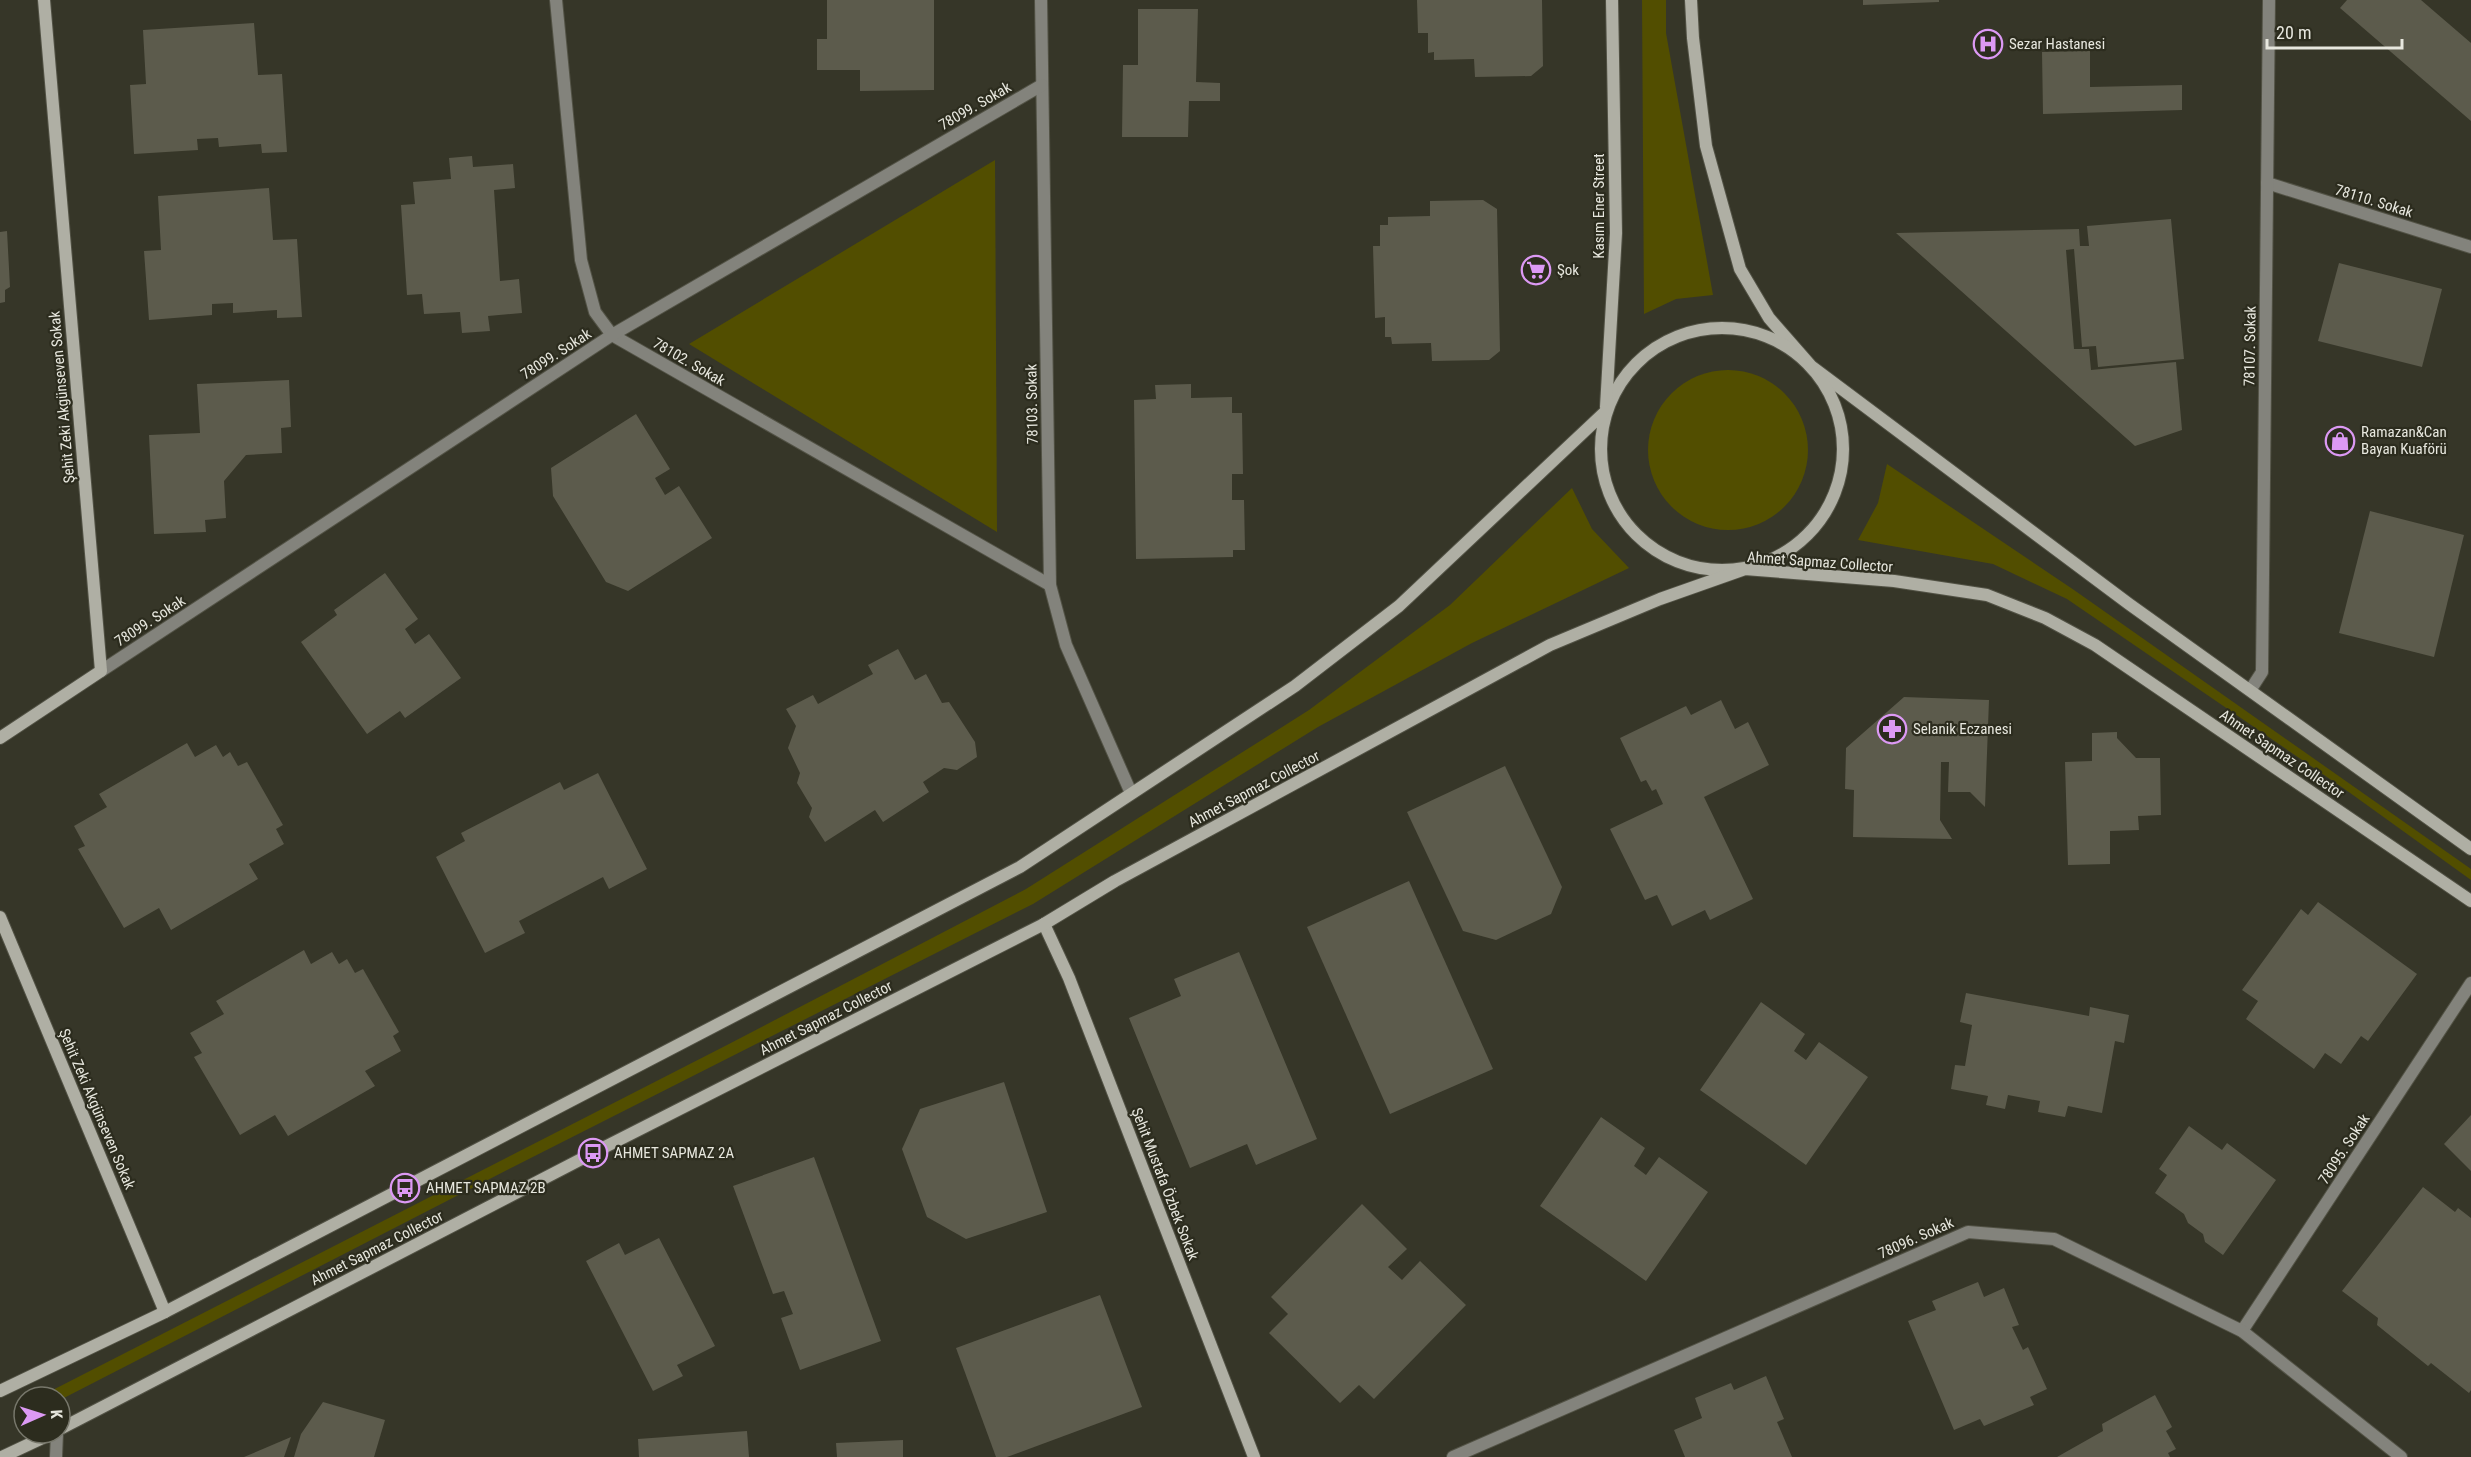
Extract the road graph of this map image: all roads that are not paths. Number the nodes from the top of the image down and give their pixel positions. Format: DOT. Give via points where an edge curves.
graph roads {
  1 [pos="44,0"];
  2 [pos="556,0"];
  3 [pos="1041,0"];
  4 [pos="1612,0"];
  5 [pos="1691,0"];
  6 [pos="2269,0"];
  7 [pos="1041,85"];
  8 [pos="2267,183"];
  9 [pos="2471,247"];
  10 [pos="612,335"];
  11 [pos="1811,366"];
  12 [pos="1606,411"];
  13 [pos="1745,569"];
  14 [pos="1050,585"];
  15 [pos="101,671"];
  16 [pos="2251,689"];
  17 [pos="0,738"];
  18 [pos="1131,792"];
  19 [pos="2471,849"];
  20 [pos="2471,901"];
  21 [pos="0,917"];
  22 [pos="1044,924"];
  23 [pos="2471,983"];
  24 [pos="165,1312"];
  25 [pos="2242,1331"];
  26 [pos="0,1391"];
  27 [pos="72,1423"];
  28 [pos="28,1445"];
  29 [pos="2,1457"];
  30 [pos="1254,1457"];
  31 [pos="1454,1457"];
  32 [pos="2401,1457"];
  1 -- 15 [label="main road, Şehit Zeki Akgünseven Sokak"];
  2 -- 10 [label="street, 78102. Sokak" via="580,260 595,312"];
  3 -- 7 [label="street, 78103. Sokak"];
  4 -- 12 [label="main road, Kasım Ener Street" via="1616,233"];
  5 -- 11 [label="main road" via="1706,146 1740,269 1769,318"];
  6 -- 8 [label="street, 78107. Sokak"];
  7 -- 10 [label="street, 78099. Sokak"];
  7 -- 14 [label="street, 78103. Sokak"];
  8 -- 9 [label="street, 78110. Sokak"];
  8 -- 16 [label="street, 78107. Sokak" via="2262,672"];
  10 -- 14 [label="street, 78102. Sokak"];
  10 -- 15 [label="street, 78099. Sokak"];
  11 -- 12 [label="main road" via="1777,340 1738,328 1696,330 1649,353 1626,374"];
  11 -- 13 [label="main road" via="1832,396 1843,432 1843,469 1831,504 1809,535 1780,557"];
  11 -- 16 [label="main road" via="2129,604"];
  12 -- 13 [label="main road, Kasım Ener Street" via="1600,453 1609,494 1630,530 1663,557 1703,570"];
  12 -- 18 [label="main road" via="1399,606 1295,686"];
  13 -- 20 [label="main road, Ahmet Sapmaz Collector" via="1894,581 1988,595 2045,618 2094,645"];
  13 -- 22 [label="main road, Ahmet Sapmaz Collector" via="1659,599 1550,645 1115,881"];
  14 -- 18 [label="street, 78103. Sokak" via="1066,645"];
  15 -- 17 [label="main road"];
  16 -- 19 [label="main road"];
  18 -- 24 [label="main road" via="1020,867"];
  21 -- 24 [label="main road, Şehit Zeki Akgünseven Sokak"];
  22 -- 27 [label="main road, Ahmet Sapmaz Collector"];
  22 -- 30 [label="main road, Şehit Mustafa Özbek Sokak" via="1069,978"];
  23 -- 25 [label="street, 78095. Sokak"];
  24 -- 26 [label="main road"];
  25 -- 31 [label="street, 78096. Sokak" via="2054,1239 1968,1232"];
  25 -- 32 [label="street, 78096. Sokak"];
  28 -- 29 [label="main road"];
}
